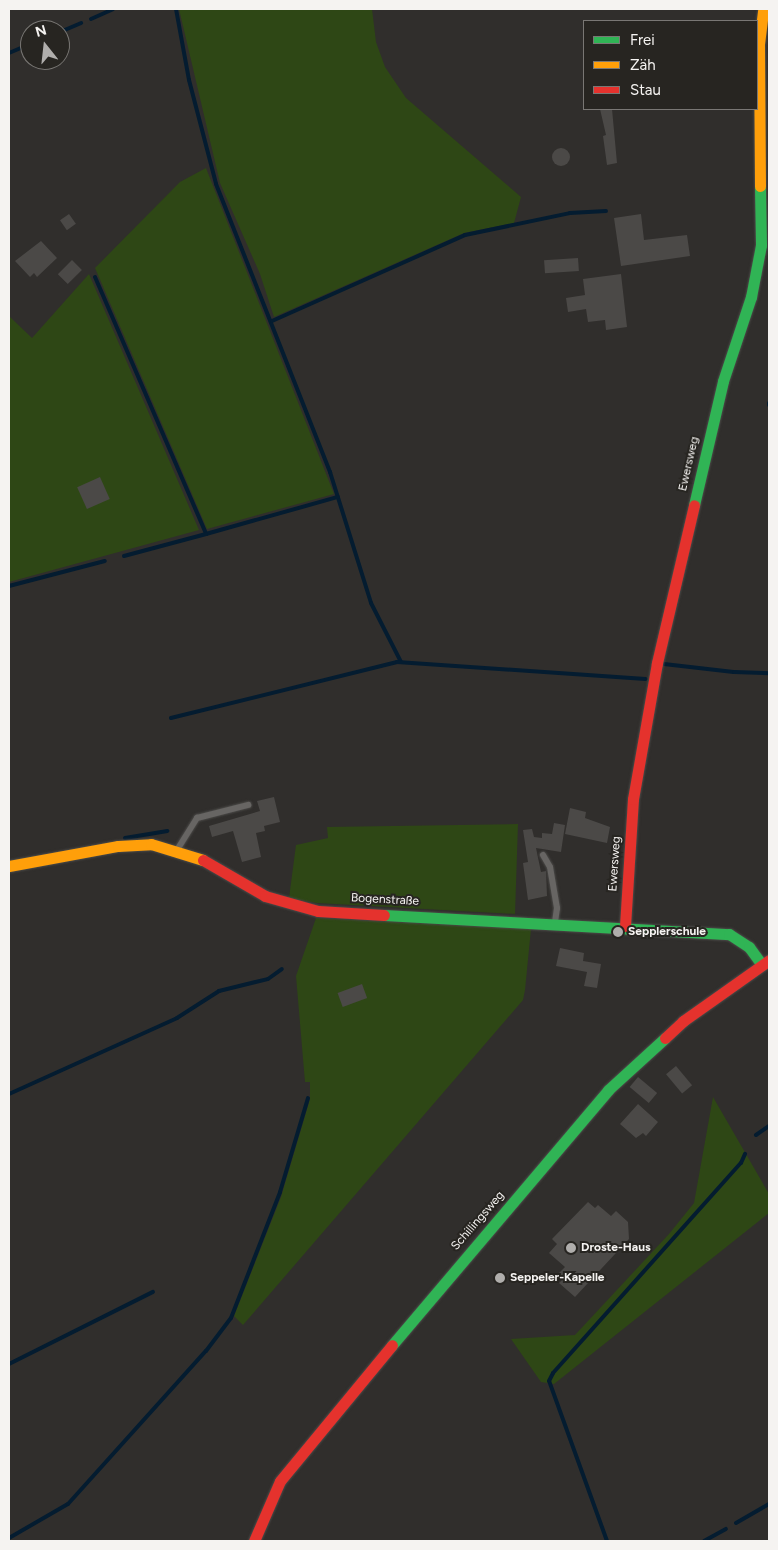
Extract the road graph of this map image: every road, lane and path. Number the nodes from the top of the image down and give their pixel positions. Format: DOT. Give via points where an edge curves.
graph roads {
  1 [pos="763,9"];
  2 [pos="248,806"];
  3 [pos="177,850"];
  4 [pos="544,855"];
  5 [pos="9,866"];
  6 [pos="554,923"];
  7 [pos="625,926"];
  8 [pos="766,962"];
  9 [pos="254,1541"];
  1 -- 7 [label="street, Ewersweg" via="760,44 761,245 750,297 723,381 657,663 633,799"];
  2 -- 3 [label="lane" via="198,818"];
  3 -- 5 [label="street, Bogenstraße" via="151,844 118,846"];
  3 -- 6 [label="street, Bogenstraße" via="195,856 265,896 318,911"];
  4 -- 6 [label="lane" via="550,867 557,908"];
  6 -- 7 [label="street, Bogenstraße"];
  7 -- 8 [label="street, Bogenstraße" via="729,934"];
  8 -- 9 [label="street, Schillingsweg" via="683,1021 608,1090 306,1446 280,1481"];
}
